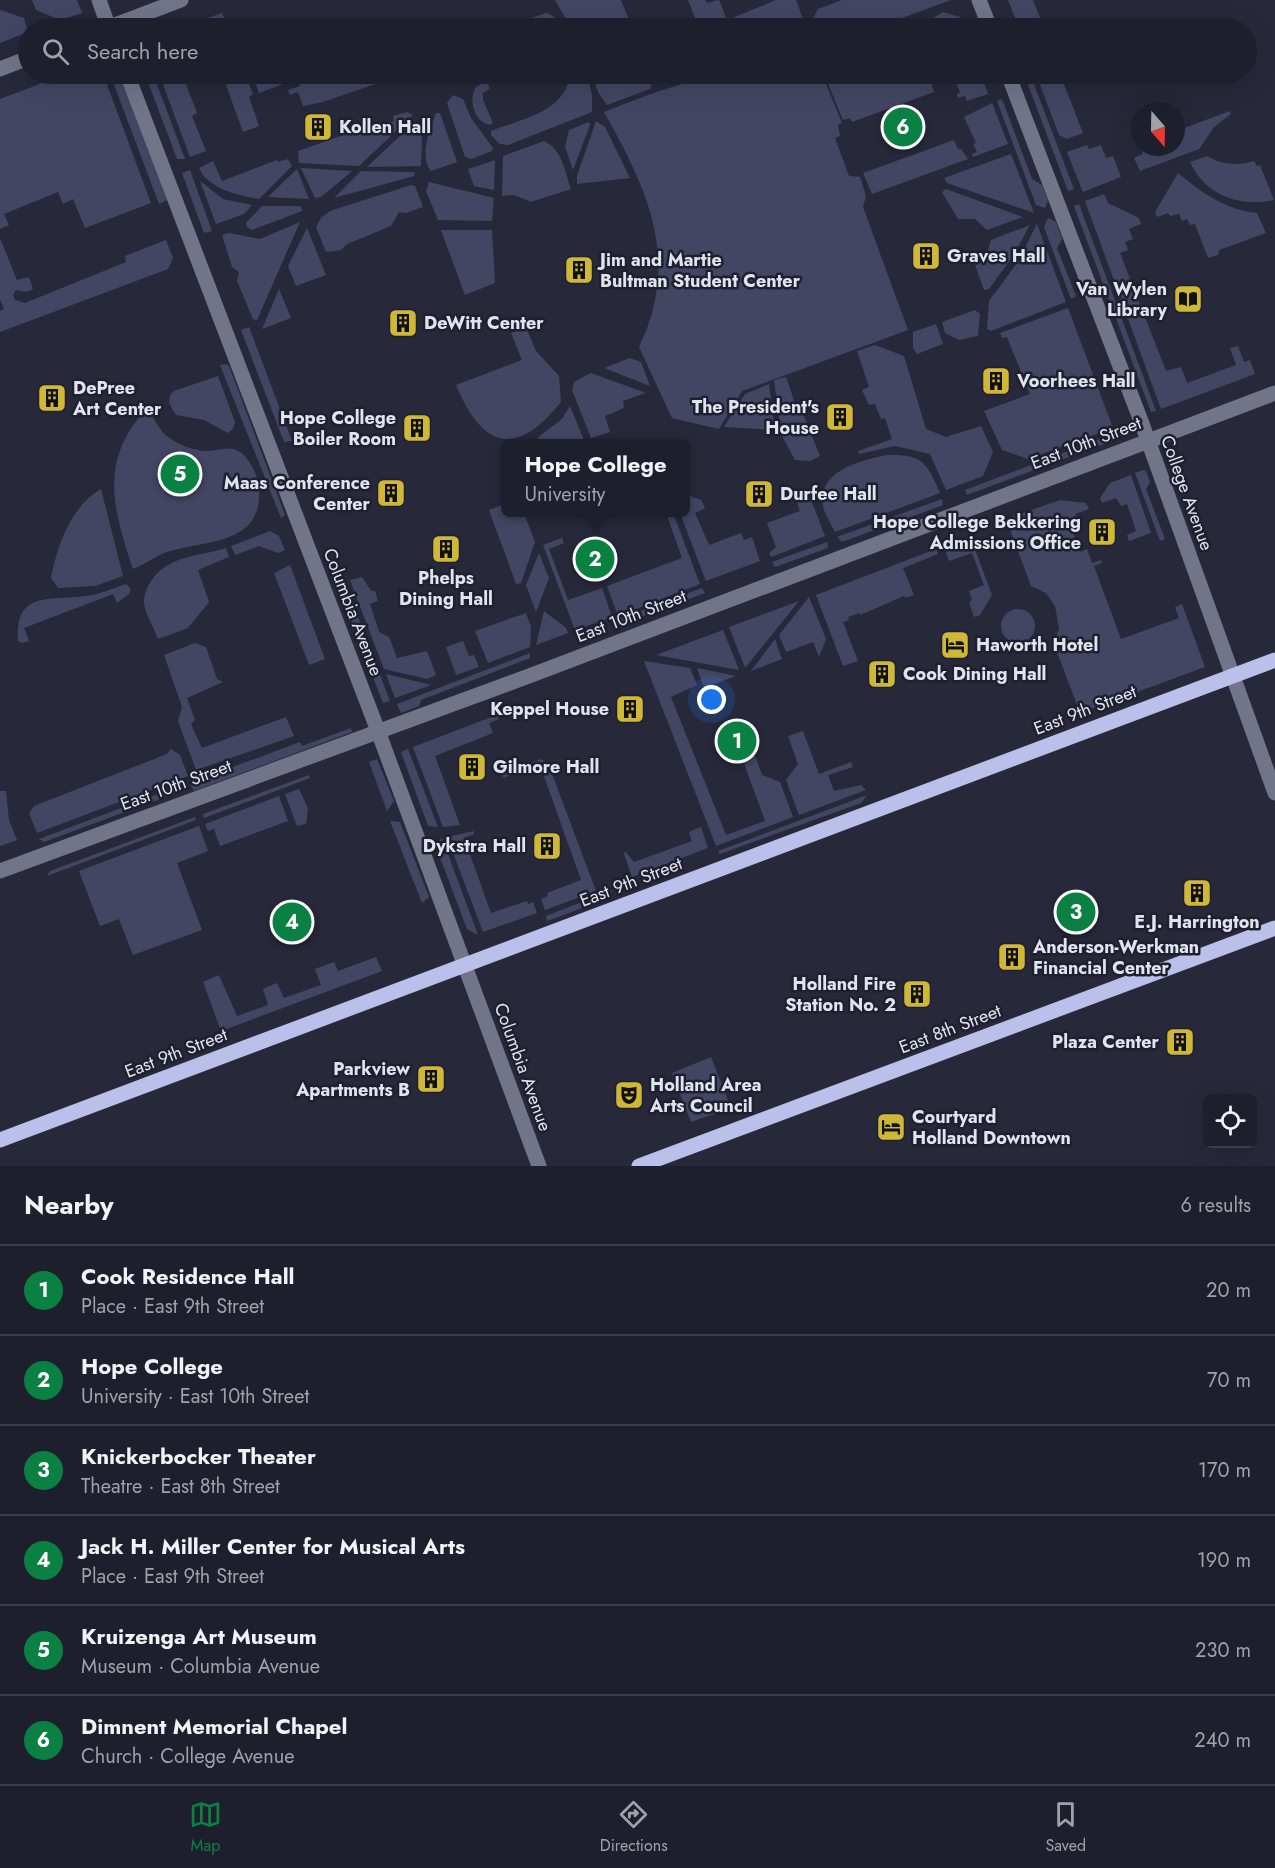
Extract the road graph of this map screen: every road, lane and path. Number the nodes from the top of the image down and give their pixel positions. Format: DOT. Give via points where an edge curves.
graph roads {
  1 [pos="99,0"];
  2 [pos="181,0"];
  3 [pos="979,0"];
  4 [pos="105,18"];
  5 [pos="134,18"];
  6 [pos="986,18"];
  7 [pos="18,62"];
  8 [pos="0,69"];
  9 [pos="130,84"];
  10 [pos="1012,84"];
  11 [pos="1275,393"];
  12 [pos="1148,441"];
  13 [pos="1275,660"];
  14 [pos="1232,676"];
  15 [pos="378,731"];
  16 [pos="1275,793"];
  17 [pos="0,871"];
  18 [pos="1275,928"];
  19 [pos="465,965"];
  20 [pos="0,1140"];
  21 [pos="539,1166"];
  22 [pos="639,1166"];
  1 -- 4 [label="street"];
  2 -- 5 [label="street"];
  3 -- 6 [label="street"];
  7 -- 8 [label="street"];
  9 -- 15 [label="street, Columbia Avenue"];
  10 -- 12 [label="street, College Avenue"];
  11 -- 12 [label="street, East 10th Street"];
  12 -- 14 [label="street, College Avenue"];
  12 -- 15 [label="street, East 10th Street"];
  13 -- 14 [label="main road, East 9th Street"];
  14 -- 16 [label="street, College Avenue"];
  14 -- 19 [label="main road, East 9th Street"];
  15 -- 17 [label="street, East 10th Street"];
  15 -- 19 [label="street, Columbia Avenue"];
  18 -- 22 [label="main road, East 8th Street"];
  19 -- 20 [label="main road, East 9th Street"];
  19 -- 21 [label="street, Columbia Avenue"];
}
